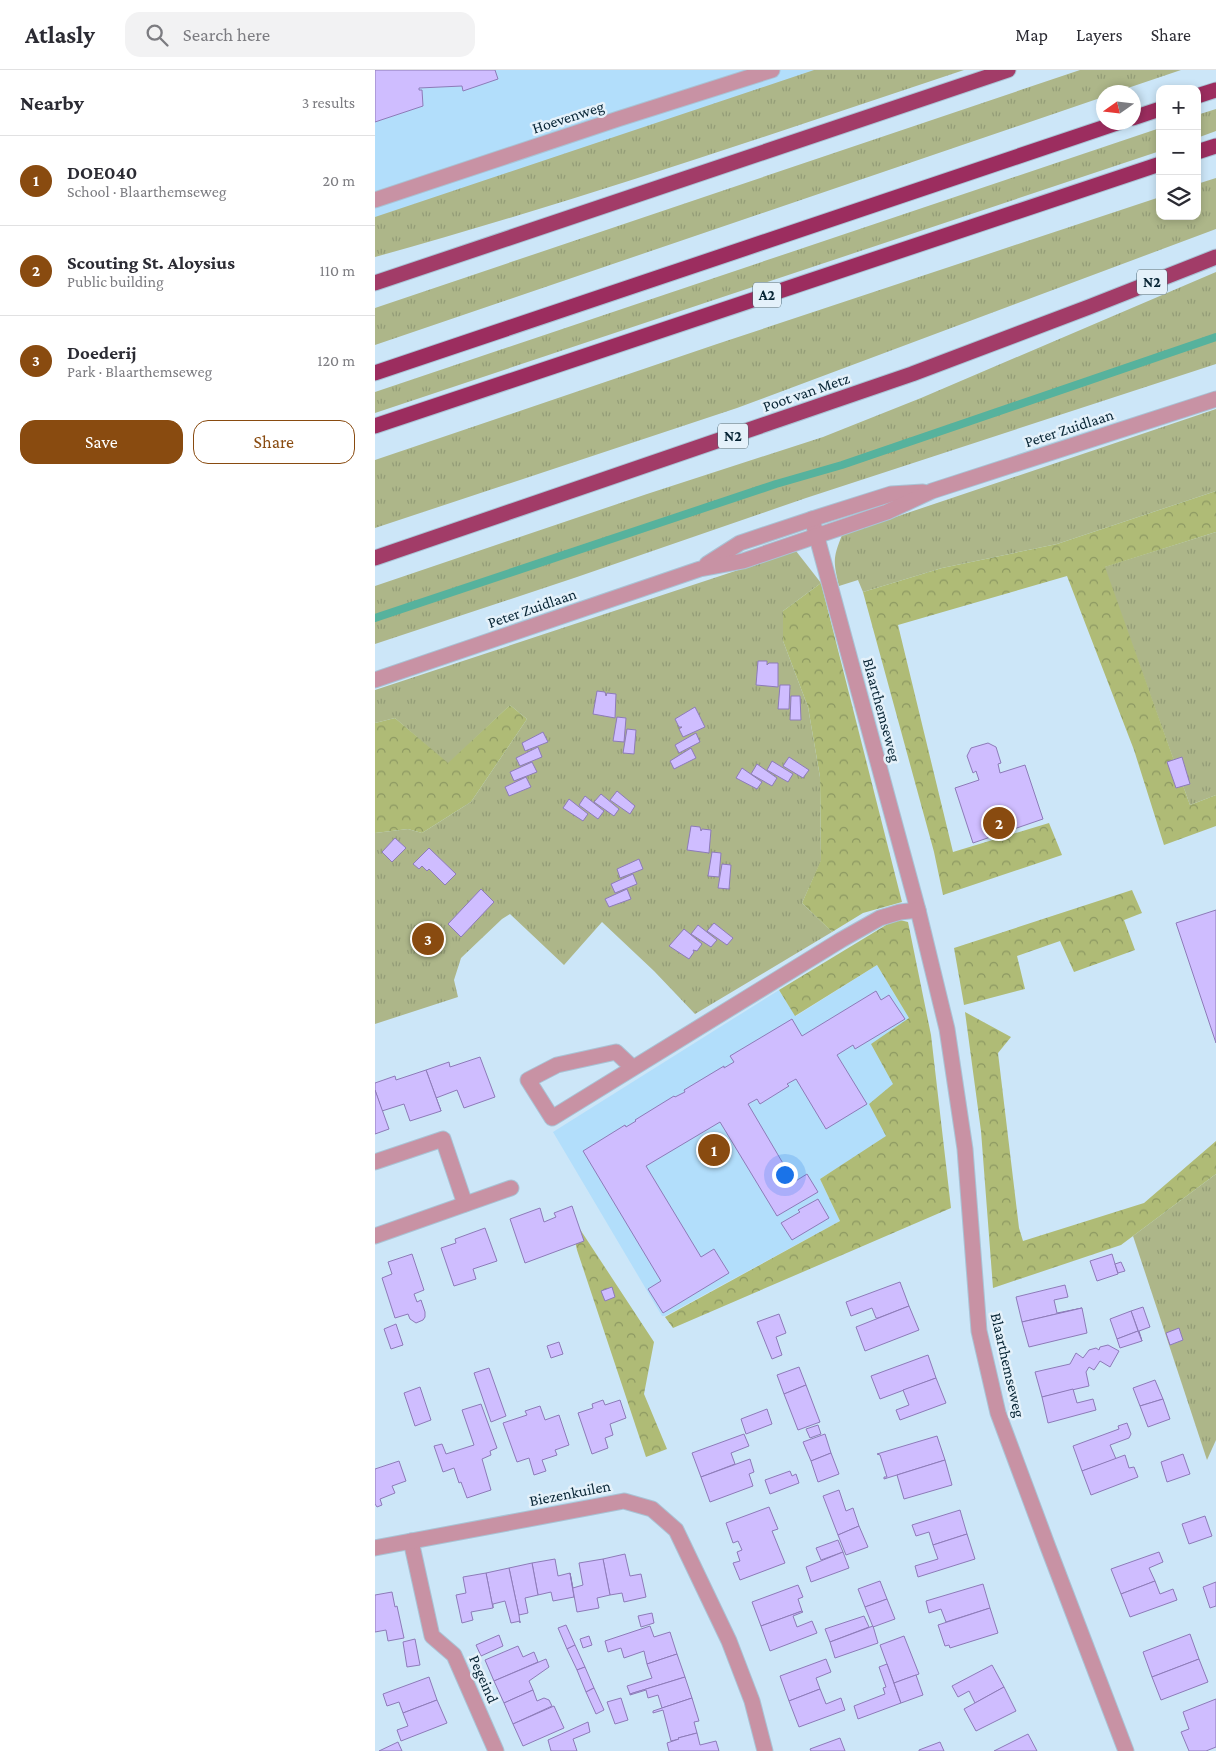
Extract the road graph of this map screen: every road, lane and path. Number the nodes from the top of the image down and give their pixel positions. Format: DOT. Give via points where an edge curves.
graph roads {
  1 [pos="772,70"];
  2 [pos="1008,70"];
  3 [pos="1216,90"];
  4 [pos="1201,95"];
  5 [pos="1156,110"];
  6 [pos="1141,115"];
  7 [pos="1096,130"];
  8 [pos="1216,146"];
  9 [pos="1201,151"];
  10 [pos="1156,165"];
  11 [pos="375,200"];
  12 [pos="1216,257"];
  13 [pos="375,282"];
  14 [pos="375,373"];
  15 [pos="1216,398"];
  16 [pos="375,426"];
  17 [pos="932,491"];
  18 [pos="812,519"];
  19 [pos="817,536"];
  20 [pos="375,558"];
  21 [pos="700,569"];
  22 [pos="375,680"];
  23 [pos="918,910"];
  24 [pos="633,1068"];
  25 [pos="375,1162"];
  26 [pos="511,1188"];
  27 [pos="465,1204"];
  28 [pos="375,1236"];
  29 [pos="411,1541"];
  30 [pos="375,1548"];
  31 [pos="496,1751"];
  32 [pos="765,1751"];
  33 [pos="1125,1751"];
  1 -- 11 [label="street, Hoevenweg"];
  2 -- 13 [label="highway"];
  3 -- 4 [label="highway"];
  5 -- 6 [label="highway"];
  7 -- 14 [label="highway"];
  8 -- 9 [label="highway"];
  10 -- 16 [label="highway, A2"];
  12 -- 20 [label="highway, Poot van Metz / N2" via="912,374"];
  15 -- 17 [label="street, Peter Zuidlaan"];
  17 -- 18 [label="street, Peter Zuidlaan" via="891,494"];
  17 -- 19 [label="street, Peter Zuidlaan" via="887,512"];
  18 -- 19 [label="street, Blaarthemseweg"];
  18 -- 21 [label="street, Peter Zuidlaan" via="741,543"];
  19 -- 21 [label="street, Peter Zuidlaan" via="743,561"];
  19 -- 23 [label="street, Blaarthemseweg"];
  21 -- 22 [label="street, Peter Zuidlaan"];
  23 -- 24 [label="street" via="880,918"];
  23 -- 33 [label="street, Blaarthemseweg" via="947,1029 965,1148 979,1331 998,1413"];
  24 -- 24 [label="street" via="552,1118 528,1080 557,1064 616,1052"];
  25 -- 27 [label="street" via="443,1139"];
  26 -- 27 [label="street"];
  27 -- 28 [label="street"];
  29 -- 30 [label="street, Biezenkuilen"];
  29 -- 31 [label="street, Pegeind" via="432,1636 454,1655"];
  29 -- 32 [label="street, Biezenkuilen" via="624,1501 652,1509 676,1530 729,1641 752,1701"];
}
